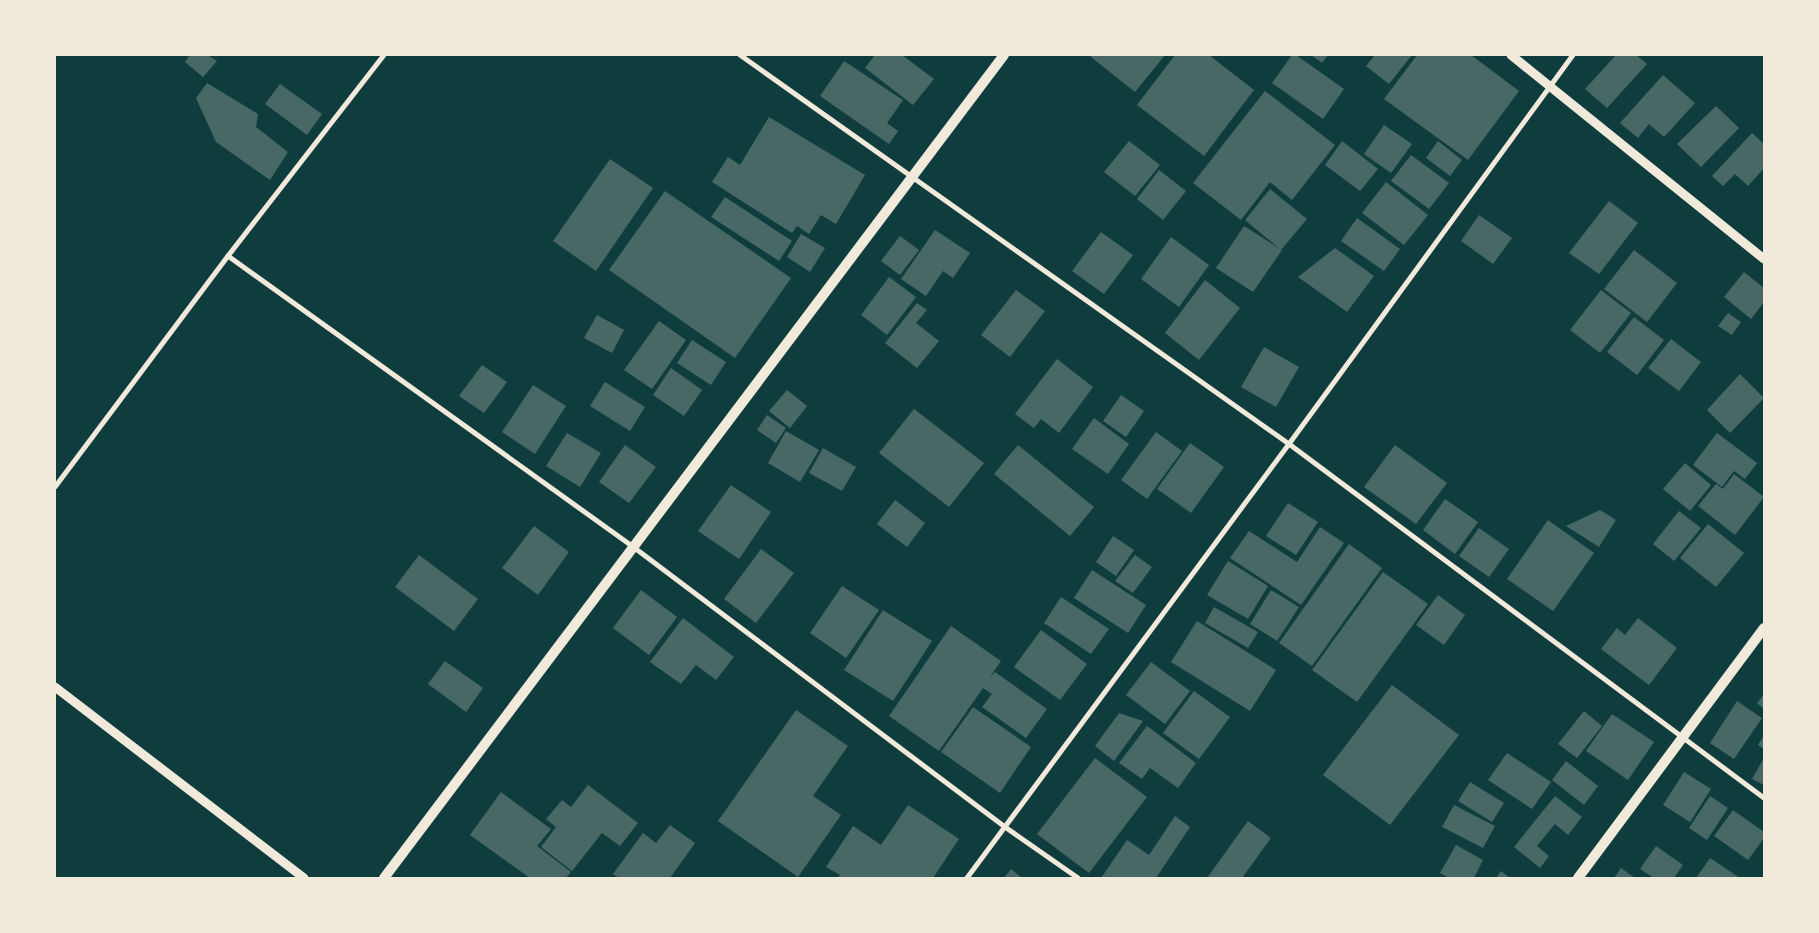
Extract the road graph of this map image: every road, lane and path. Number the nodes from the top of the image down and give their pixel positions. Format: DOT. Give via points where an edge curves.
graph roads {
  1 [pos="384,55"];
  2 [pos="740,55"];
  3 [pos="1004,55"];
  4 [pos="1511,55"];
  5 [pos="1572,55"];
  6 [pos="1549,86"];
  7 [pos="913,177"];
  8 [pos="228,256"];
  9 [pos="1764,259"];
  10 [pos="1289,444"];
  11 [pos="55,487"];
  12 [pos="632,546"];
  13 [pos="1764,628"];
  14 [pos="55,688"];
  15 [pos="1682,736"];
  16 [pos="1764,798"];
  17 [pos="1005,827"];
  18 [pos="304,878"];
  19 [pos="384,878"];
  20 [pos="967,878"];
  21 [pos="1078,878"];
  22 [pos="1578,878"];
  1 -- 8 [label="street"];
  2 -- 7 [label="street"];
  3 -- 7 [label="main road"];
  4 -- 6 [label="street"];
  5 -- 6 [label="street"];
  6 -- 9 [label="street"];
  6 -- 10 [label="street"];
  7 -- 10 [label="street"];
  7 -- 12 [label="main road"];
  8 -- 11 [label="street"];
  8 -- 12 [label="street"];
  10 -- 15 [label="street"];
  10 -- 17 [label="street"];
  12 -- 17 [label="street"];
  12 -- 19 [label="main road"];
  13 -- 15 [label="main road"];
  14 -- 18 [label="street"];
  15 -- 16 [label="street"];
  15 -- 22 [label="main road"];
  17 -- 20 [label="street"];
  17 -- 21 [label="street"];
}
